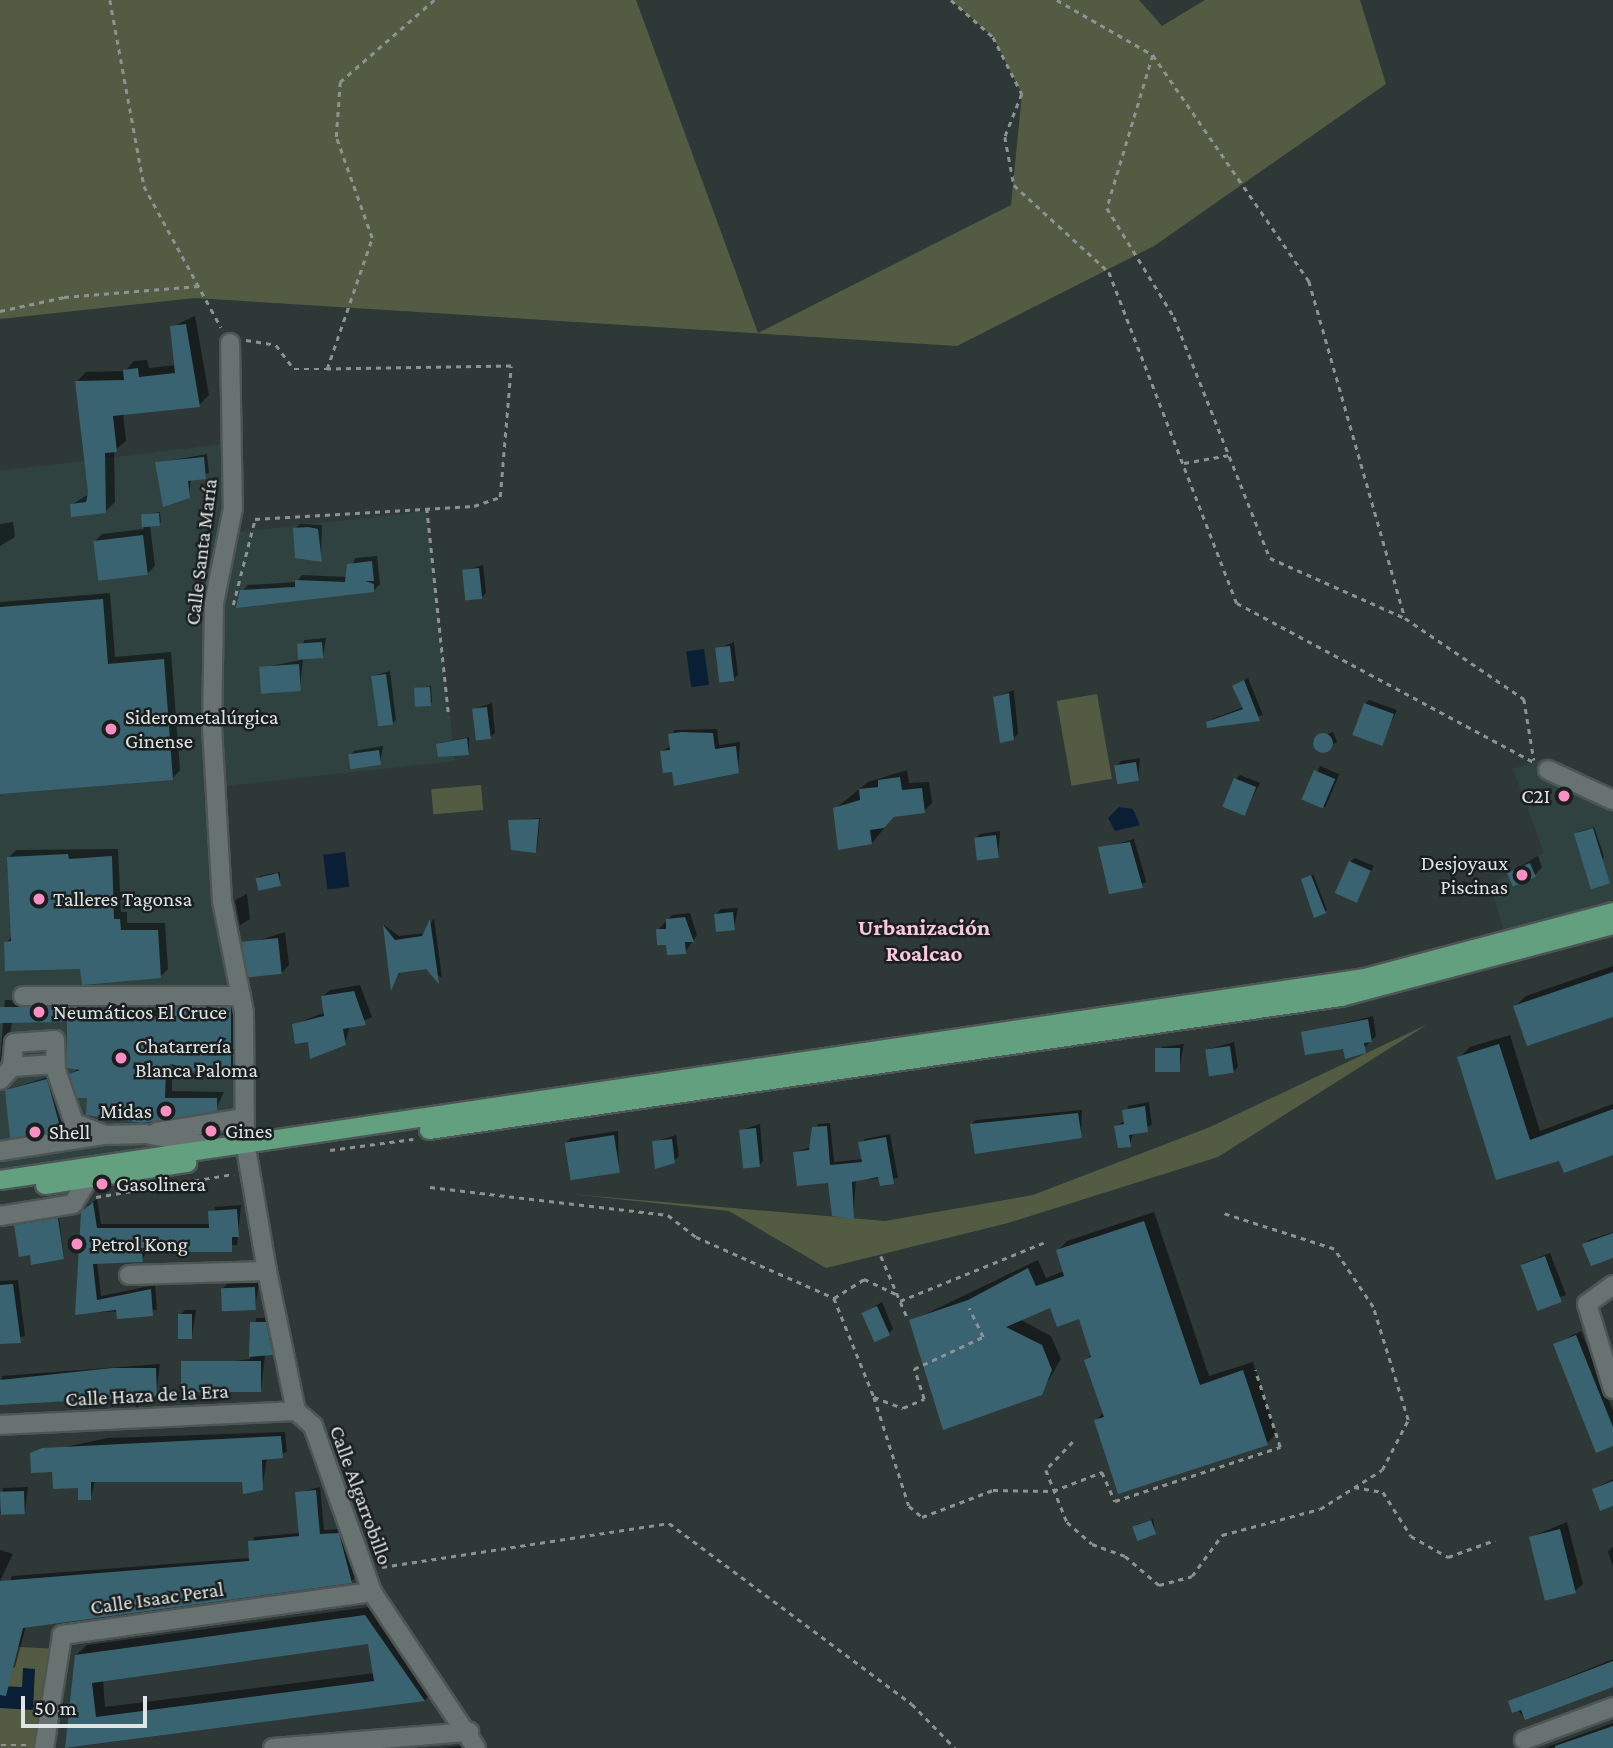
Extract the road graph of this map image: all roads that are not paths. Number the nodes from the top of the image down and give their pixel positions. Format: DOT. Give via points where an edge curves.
graph roads {
  1 [pos="230,343"];
  2 [pos="1541,767"];
  3 [pos="1613,800"];
  4 [pos="1613,912"];
  5 [pos="1613,925"];
  6 [pos="23,996"];
  7 [pos="241,996"];
  8 [pos="6,1074"];
  9 [pos="243,1118"];
  10 [pos="145,1134"];
  11 [pos="105,1135"];
  12 [pos="218,1146"];
  13 [pos="246,1148"];
  14 [pos="0,1151"];
  15 [pos="88,1179"];
  16 [pos="0,1180"];
  17 [pos="0,1192"];
  18 [pos="0,1216"];
  19 [pos="267,1271"];
  20 [pos="129,1276"];
  21 [pos="1605,1288"];
  22 [pos="1613,1389"];
  23 [pos="296,1411"];
  24 [pos="0,1425"];
  25 [pos="372,1592"];
  26 [pos="1613,1707"];
  27 [pos="472,1740"];
  28 [pos="1524,1740"];
  29 [pos="351,1744"];
  30 [pos="44,1746"];
  31 [pos="273,1748"];
  1 -- 7 [label="street, Calle Santa María" via="233,508 214,603 212,727 222,901"];
  2 -- 3 [label="street"];
  4 -- 13 [label="main road" via="1365,978"];
  5 -- 13 [label="main road" via="1341,997"];
  6 -- 7 [label="street"];
  7 -- 9 [label="street, Calle Santa María"];
  8 -- 11 [label="street" via="55,1064 74,1123"];
  9 -- 10 [label="street"];
  9 -- 13 [label="street, Calle Santa María"];
  10 -- 11 [label="street"];
  10 -- 12 [label="street"];
  11 -- 14 [label="street"];
  12 -- 13 [label="main road"];
  12 -- 16 [label="main road"];
  13 -- 15 [label="main road"];
  13 -- 19 [label="street, Calle Algarrobillo"];
  15 -- 17 [label="main road"];
  15 -- 18 [label="street" via="73,1204"];
  19 -- 20 [label="street"];
  19 -- 23 [label="street, Calle Algarrobillo"];
  21 -- 22 [label="street" via="1587,1304 1588,1320"];
  23 -- 24 [label="street, Calle Haza de la Era"];
  23 -- 25 [label="street, Calle Algarrobillo" via="313,1426"];
  25 -- 27 [label="street, Calle Algarrobillo"];
  25 -- 30 [label="street, Calle Isaac Peral" via="62,1634"];
  26 -- 28 [label="street"];
  27 -- 29 [label="street"];
  29 -- 31 [label="street"];
}
